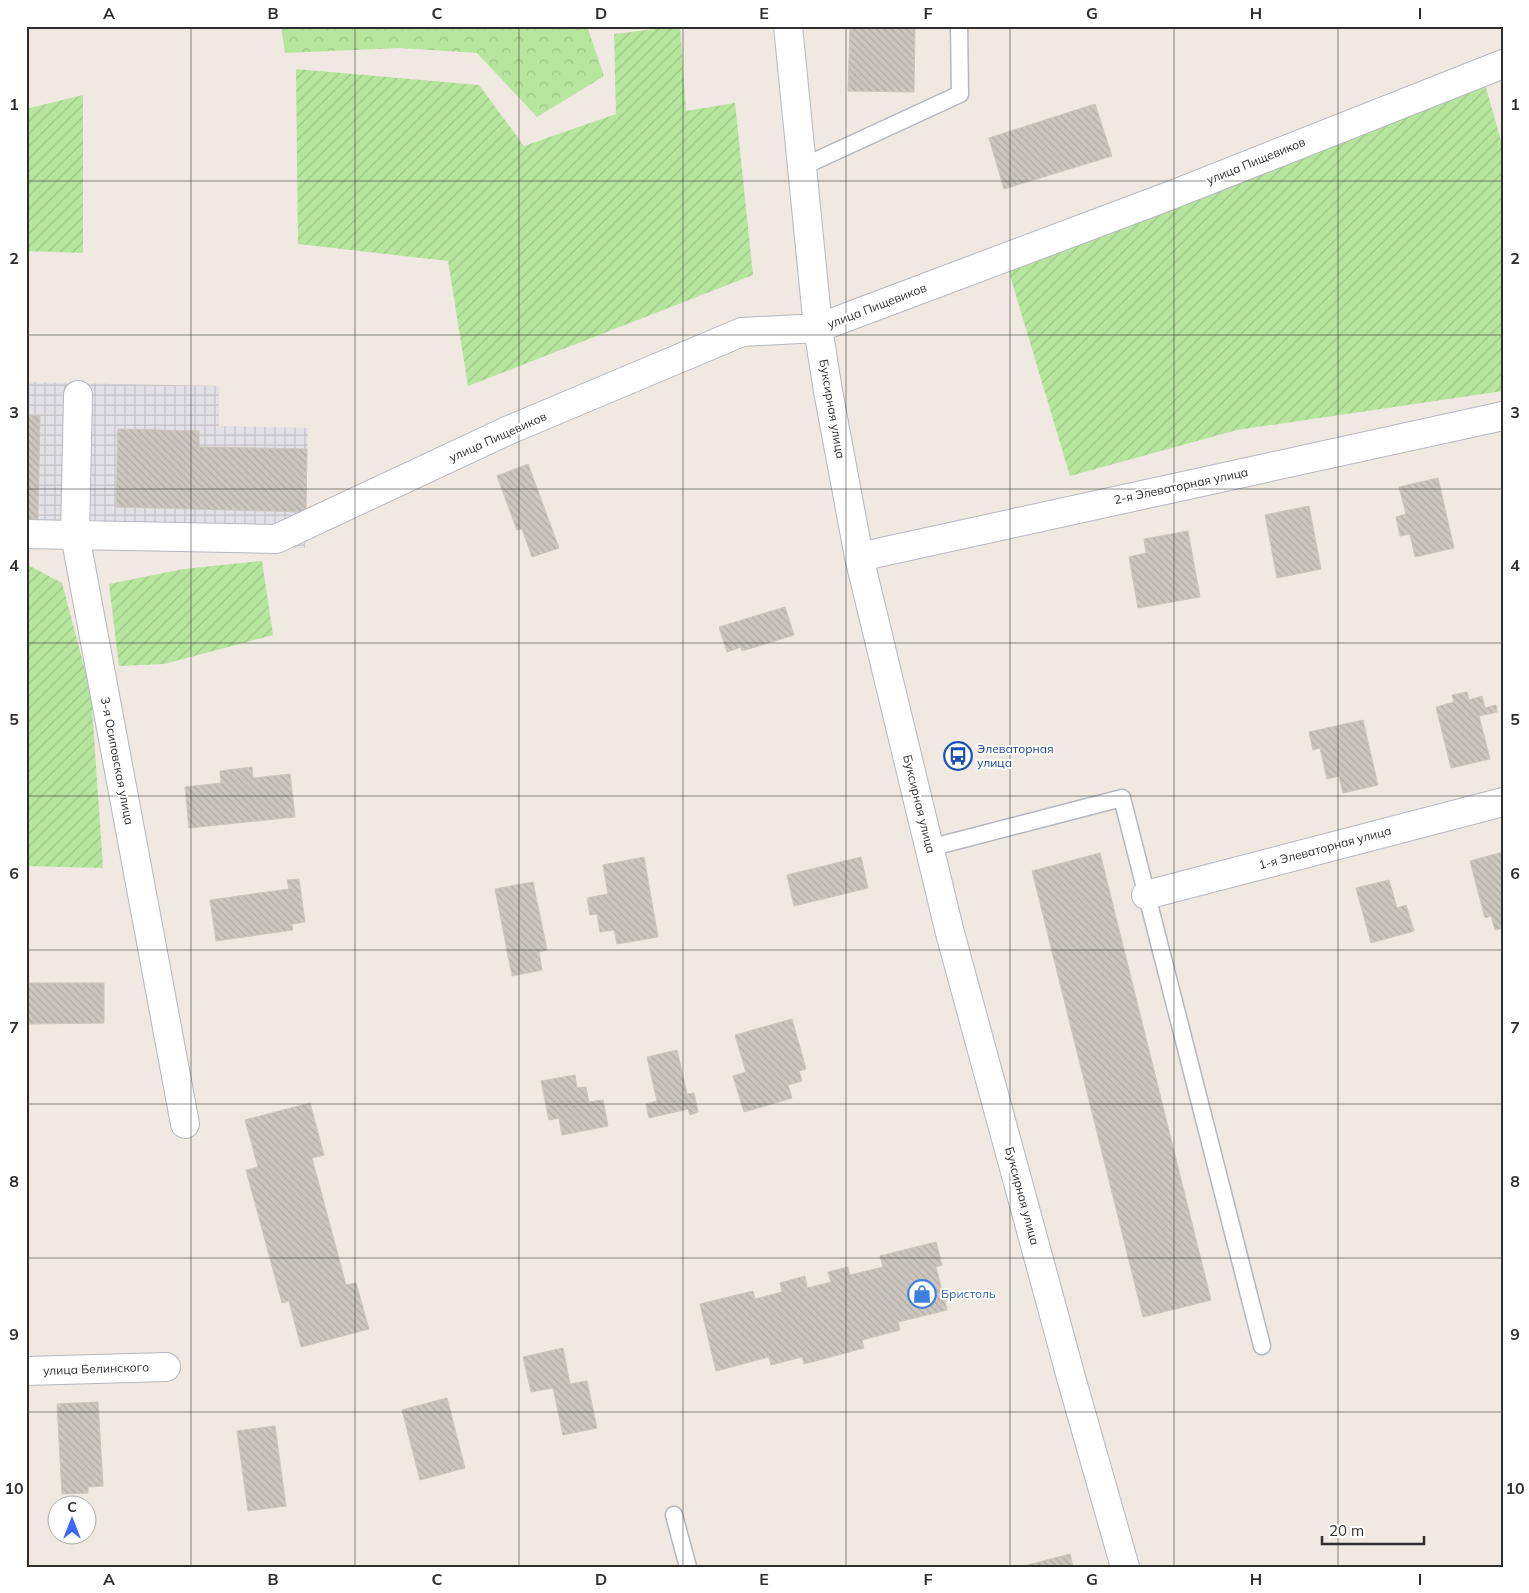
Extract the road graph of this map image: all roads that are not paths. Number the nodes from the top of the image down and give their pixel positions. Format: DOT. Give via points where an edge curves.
graph roads {
  1 [pos="788,26"];
  2 [pos="959,26"];
  3 [pos="1503,64"];
  4 [pos="802,167"];
  5 [pos="818,328"];
  6 [pos="78,395"];
  7 [pos="1503,416"];
  8 [pos="26,534"];
  9 [pos="75,535"];
  10 [pos="859,557"];
  11 [pos="1503,802"];
  12 [pos="929,848"];
  13 [pos="1146,895"];
  14 [pos="185,1124"];
  15 [pos="1262,1346"];
  16 [pos="166,1366"];
  17 [pos="26,1371"];
  18 [pos="674,1515"];
  19 [pos="688,1567"];
  20 [pos="1125,1567"];
  1 -- 4 [label="street, Буксирная улица"];
  2 -- 4 [label="lane" via="960,94"];
  3 -- 5 [label="street, улица Пищевиков" via="1169,196"];
  4 -- 5 [label="street, Буксирная улица"];
  5 -- 9 [label="street, улица Пищевиков" via="742,332 509,430 276,540"];
  5 -- 10 [label="street, Буксирная улица"];
  6 -- 9 [label="street, 3-я Осиповская улица"];
  7 -- 10 [label="street, 2-я Элеваторная улица"];
  8 -- 9 [label="street, улица Пищевиков"];
  9 -- 14 [label="street, 3-я Осиповская улица"];
  10 -- 12 [label="street, Буксирная улица"];
  11 -- 13 [label="street, 1-я Элеваторная улица"];
  12 -- 13 [label="lane" via="1122,798"];
  12 -- 20 [label="street, Буксирная улица" via="1061,1342"];
  13 -- 15 [label="lane"];
  16 -- 17 [label="street, улица Белинского"];
  18 -- 19 [label="lane"];
}
